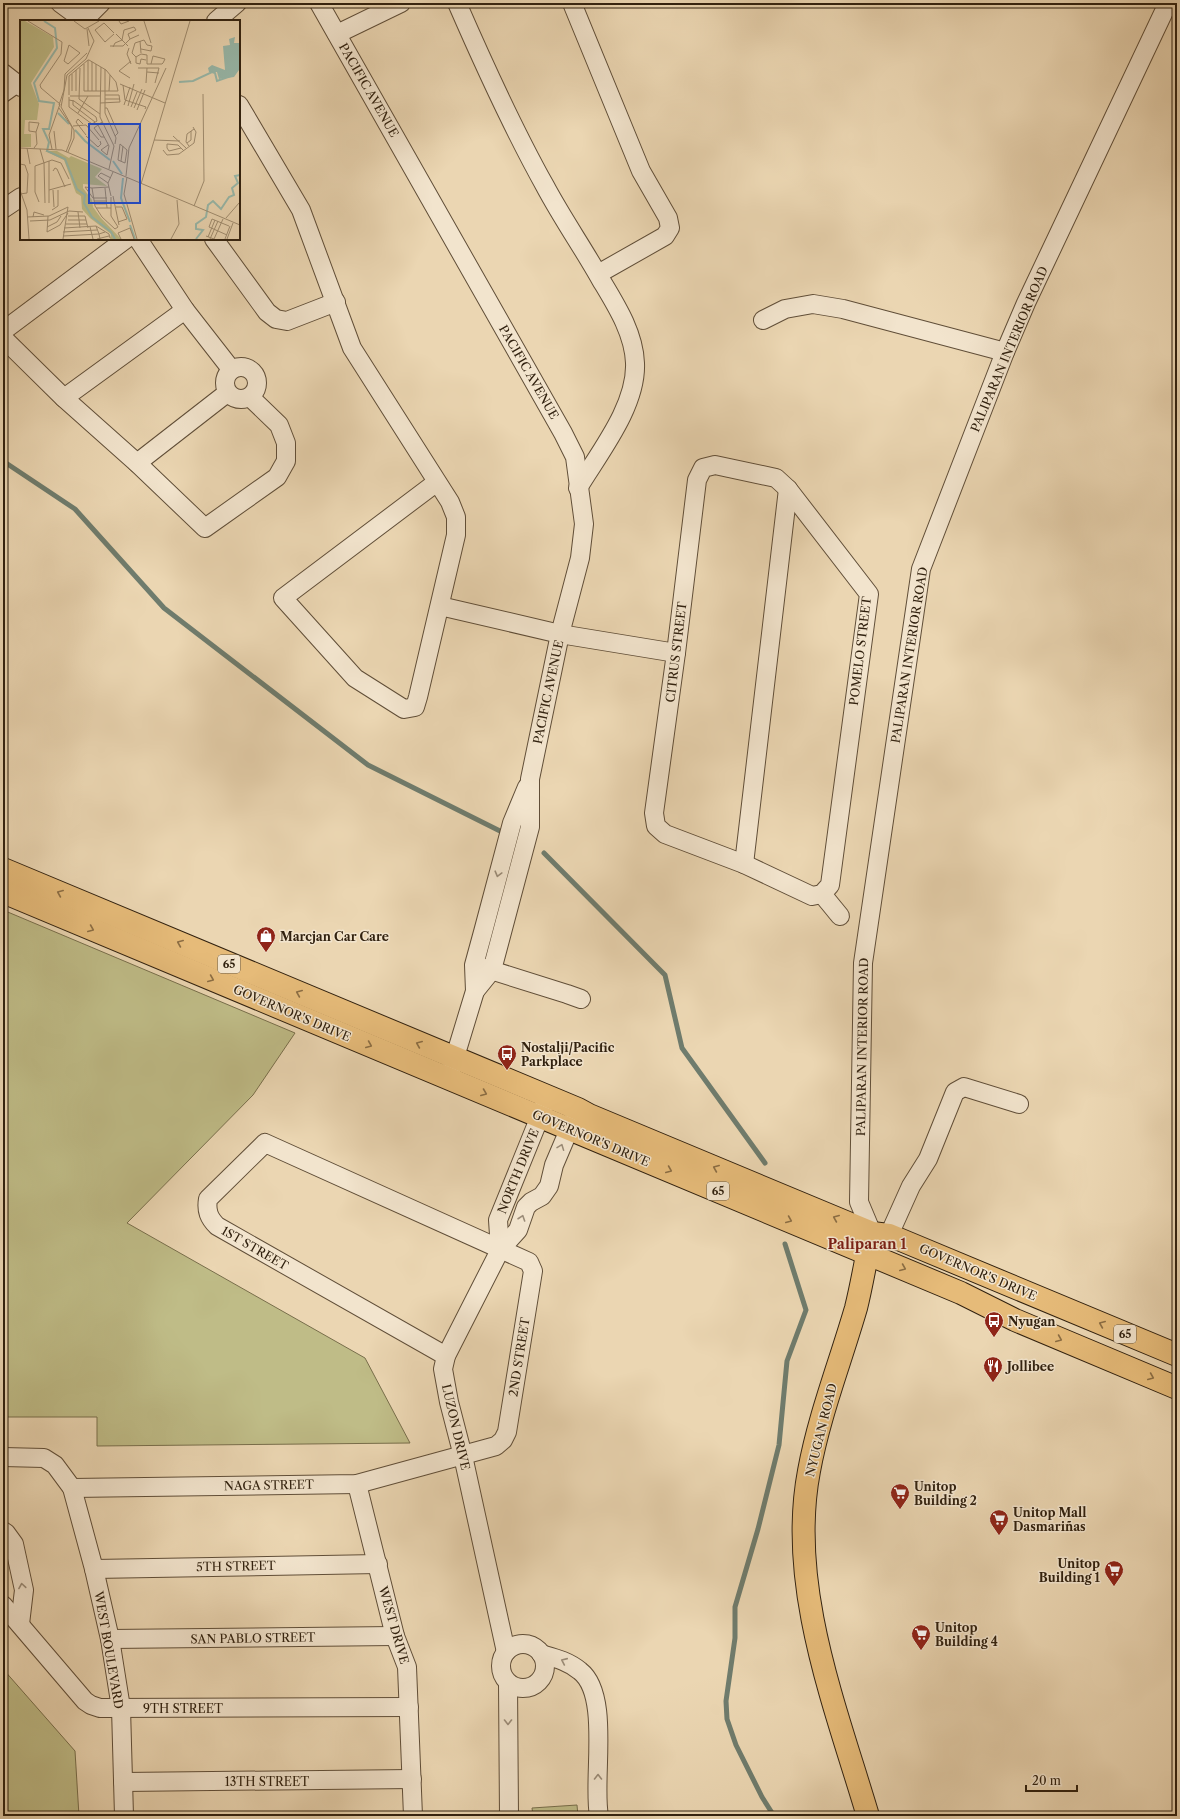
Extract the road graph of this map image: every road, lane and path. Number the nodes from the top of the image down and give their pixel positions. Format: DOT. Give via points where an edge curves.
graph roads {
  1 [pos="60,3"];
  2 [pos="101,3"];
  3 [pos="238,3"];
  4 [pos="319,3"];
  5 [pos="401,3"];
  6 [pos="457,3"];
  7 [pos="572,3"];
  8 [pos="1168,3"];
  9 [pos="217,20"];
  10 [pos="337,34"];
  11 [pos="240,107"];
  12 [pos="20,198"];
  13 [pos="3,209"];
  14 [pos="125,240"];
  15 [pos="139,240"];
  16 [pos="215,240"];
  17 [pos="598,274"];
  18 [pos="336,302"];
  19 [pos="185,310"];
  20 [pos="763,320"];
  21 [pos="3,331"];
  22 [pos="3,338"];
  23 [pos="1005,352"];
  24 [pos="231,369"];
  25 [pos="227,393"];
  26 [pos="64,398"];
  27 [pos="251,398"];
  28 [pos="137,463"];
  29 [pos="703,468"];
  30 [pos="437,482"];
  31 [pos="578,488"];
  32 [pos="788,489"];
  33 [pos="440,606"];
  34 [pos="560,634"];
  35 [pos="676,653"];
  36 [pos="530,779"];
  37 [pos="505,849"];
  38 [pos="523,854"];
  39 [pos="744,864"];
  40 [pos="3,869"];
  41 [pos="3,892"];
  42 [pos="817,895"];
  43 [pos="840,916"];
  44 [pos="482,932"];
  45 [pos="501,936"];
  46 [pos="474,965"];
  47 [pos="492,970"];
  48 [pos="475,991"];
  49 [pos="581,999"];
  50 [pos="452,1069"];
  51 [pos="1019,1104"];
  52 [pos="544,1107"];
  53 [pos="578,1109"];
  54 [pos="568,1128"];
  55 [pos="876,1240"];
  56 [pos="500,1250"];
  57 [pos="1177,1355"];
  58 [pos="446,1356"];
  59 [pos="1177,1388"];
  60 [pos="463,1456"];
  61 [pos="3,1457"];
  62 [pos="357,1484"];
  63 [pos="72,1488"];
  64 [pos="3,1532"];
  65 [pos="378,1564"];
  66 [pos="94,1568"];
  67 [pos="3,1605"];
  68 [pos="20,1624"];
  69 [pos="396,1636"];
  70 [pos="110,1639"];
  71 [pos="512,1649"];
  72 [pos="541,1654"];
  73 [pos="508,1683"];
  74 [pos="409,1707"];
  75 [pos="121,1708"];
  76 [pos="412,1779"];
  77 [pos="123,1782"];
  78 [pos="124,1816"];
  79 [pos="413,1816"];
  80 [pos="509,1816"];
  81 [pos="599,1816"];
  82 [pos="868,1816"];
  1 -- 2 [label="street" via="75,14 89,15"];
  3 -- 9 [label="street"];
  4 -- 10 [label="street, PACIFIC AVENUE"];
  5 -- 10 [label="street"];
  6 -- 17 [label="street" via="494,88 545,186"];
  7 -- 17 [label="street" via="641,171 668,218 670,228 665,236"];
  8 -- 23 [label="street, PALIPARAN INTERIOR ROAD"];
  10 -- 31 [label="street, PACIFIC AVENUE" via="563,433 575,458"];
  11 -- 18 [label="street" via="301,210"];
  12 -- 13 [label="street"];
  14 -- 21 [label="street"];
  15 -- 19 [label="street"];
  16 -- 18 [label="street" via="267,312 276,319 287,321"];
  17 -- 31 [label="street" via="632,338 635,363 632,388 623,414"];
  18 -- 30 [label="street" via="352,348"];
  19 -- 24 [label="street"];
  19 -- 26 [label="street"];
  20 -- 23 [label="street" via="785,309 813,304 843,309"];
  22 -- 26 [label="street"];
  23 -- 55 [label="street, PALIPARAN INTERIOR ROAD" via="921,569 863,963 859,1202"];
  24 -- 25 [label="street" via="224,380"];
  24 -- 27 [label="street" via="244,366 256,374 258,386"];
  25 -- 27 [label="street" via="238,400"];
  25 -- 28 [label="street"];
  26 -- 28 [label="street"];
  27 -- 28 [label="street" via="279,425 286,443 286,461 277,477 206,528"];
  29 -- 32 [label="street, POMELO STREET" via="715,465 776,478"];
  29 -- 35 [label="street, CITRUS STREET" via="697,480"];
  30 -- 33 [label="street" via="456,517 456,535"];
  30 -- 33 [label="street" via="283,598 355,678 404,709 415,707"];
  31 -- 34 [label="street, PACIFIC AVENUE" via="584,524 580,558"];
  32 -- 39 [label="street"];
  32 -- 42 [label="street, POMELO STREET" via="868,594 830,885"];
  33 -- 34 [label="street"];
  34 -- 35 [label="street"];
  34 -- 36 [label="street, PACIFIC AVENUE"];
  35 -- 39 [label="street, CITRUS STREET" via="654,813 656,826 665,834"];
  36 -- 37 [label="street, PACIFIC AVENUE" via="512,822"];
  36 -- 38 [label="street, PACIFIC AVENUE" via="530,827"];
  37 -- 38 [label="street"];
  37 -- 44 [label="street, PACIFIC AVENUE, one-way"];
  38 -- 45 [label="street, PACIFIC AVENUE"];
  39 -- 42 [label="street"];
  50 -- 40 [label="main road, GOVERNOR'S DRIVE / 65, one-way"];
  41 -- 50 [label="main road, GOVERNOR'S DRIVE / 65, one-way"];
  42 -- 43 [label="street"];
  44 -- 45 [label="street"];
  44 -- 46 [label="street, PACIFIC AVENUE"];
  45 -- 47 [label="street, PACIFIC AVENUE"];
  46 -- 47 [label="street"];
  46 -- 48 [label="street, PACIFIC AVENUE"];
  47 -- 48 [label="street, PACIFIC AVENUE"];
  47 -- 49 [label="street"];
  48 -- 50 [label="street, PACIFIC AVENUE"];
  50 -- 52 [label="main road, GOVERNOR'S DRIVE / 65"];
  51 -- 55 [label="street" via="964,1087 955,1092 928,1159"];
  52 -- 53 [label="main road, GOVERNOR'S DRIVE / 65"];
  52 -- 54 [label="main road, GOVERNOR'S DRIVE / 65"];
  52 -- 56 [label="street, NORTH DRIVE" via="498,1220"];
  53 -- 54 [label="street, NORTH DRIVE"];
  55 -- 53 [label="main road, GOVERNOR'S DRIVE / 65, one-way"];
  54 -- 55 [label="main road, GOVERNOR'S DRIVE / 65, one-way"];
  56 -- 54 [label="street, NORTH DRIVE, one-way" via="518,1230 526,1207 542,1196 549,1186"];
  57 -- 55 [label="main road, GOVERNOR'S DRIVE / 65, one-way"];
  55 -- 59 [label="main road, GOVERNOR'S DRIVE / 65, one-way" via="961,1292 1015,1320"];
  55 -- 82 [label="main road, NYUGAN ROAD" via="823,1414 810,1464 804,1512 805,1562 812,1615 822,1660"];
  56 -- 58 [label="street, LUZON DRIVE"];
  56 -- 58 [label="street, 1ST STREET" via="265,1143 208,1199 206,1208 210,1219 217,1226"];
  56 -- 60 [label="street, 2ND STREET" via="529,1262 533,1271 507,1432 496,1446"];
  58 -- 60 [label="street, LUZON DRIVE" via="443,1369"];
  60 -- 62 [label="street, NAGA STREET"];
  60 -- 71 [label="street, LUZON DRIVE" via="499,1615"];
  61 -- 63 [label="street" via="44,1458 55,1465"];
  62 -- 63 [label="street, NAGA STREET"];
  62 -- 65 [label="street, WEST DRIVE"];
  63 -- 66 [label="street, WEST BOULEVARD"];
  68 -- 64 [label="street, one-way" via="24,1590 14,1544"];
  65 -- 66 [label="street, 5TH STREET"];
  65 -- 69 [label="street, WEST DRIVE"];
  66 -- 70 [label="street, WEST BOULEVARD"];
  67 -- 68 [label="street, 9TH STREET"];
  68 -- 75 [label="street, 9TH STREET" via="85,1701 100,1708"];
  69 -- 70 [label="street, SAN PABLO STREET"];
  69 -- 74 [label="street, WEST DRIVE" via="407,1667"];
  70 -- 75 [label="street, WEST BOULEVARD"];
  71 -- 72 [label="street" via="531,1646"];
  71 -- 73 [label="street" via="501,1664"];
  72 -- 73 [label="street" via="544,1668 540,1680 528,1688 514,1687"];
  81 -- 72 [label="street, one-way" via="598,1718 592,1687 581,1672 564,1660"];
  73 -- 80 [label="street, one-way"];
  74 -- 75 [label="street, 9TH STREET"];
  74 -- 76 [label="street, WEST DRIVE"];
  75 -- 77 [label="street, WEST BOULEVARD"];
  76 -- 77 [label="street, 13TH STREET"];
  76 -- 79 [label="street, WEST DRIVE"];
  77 -- 78 [label="street, WEST BOULEVARD"];
}
